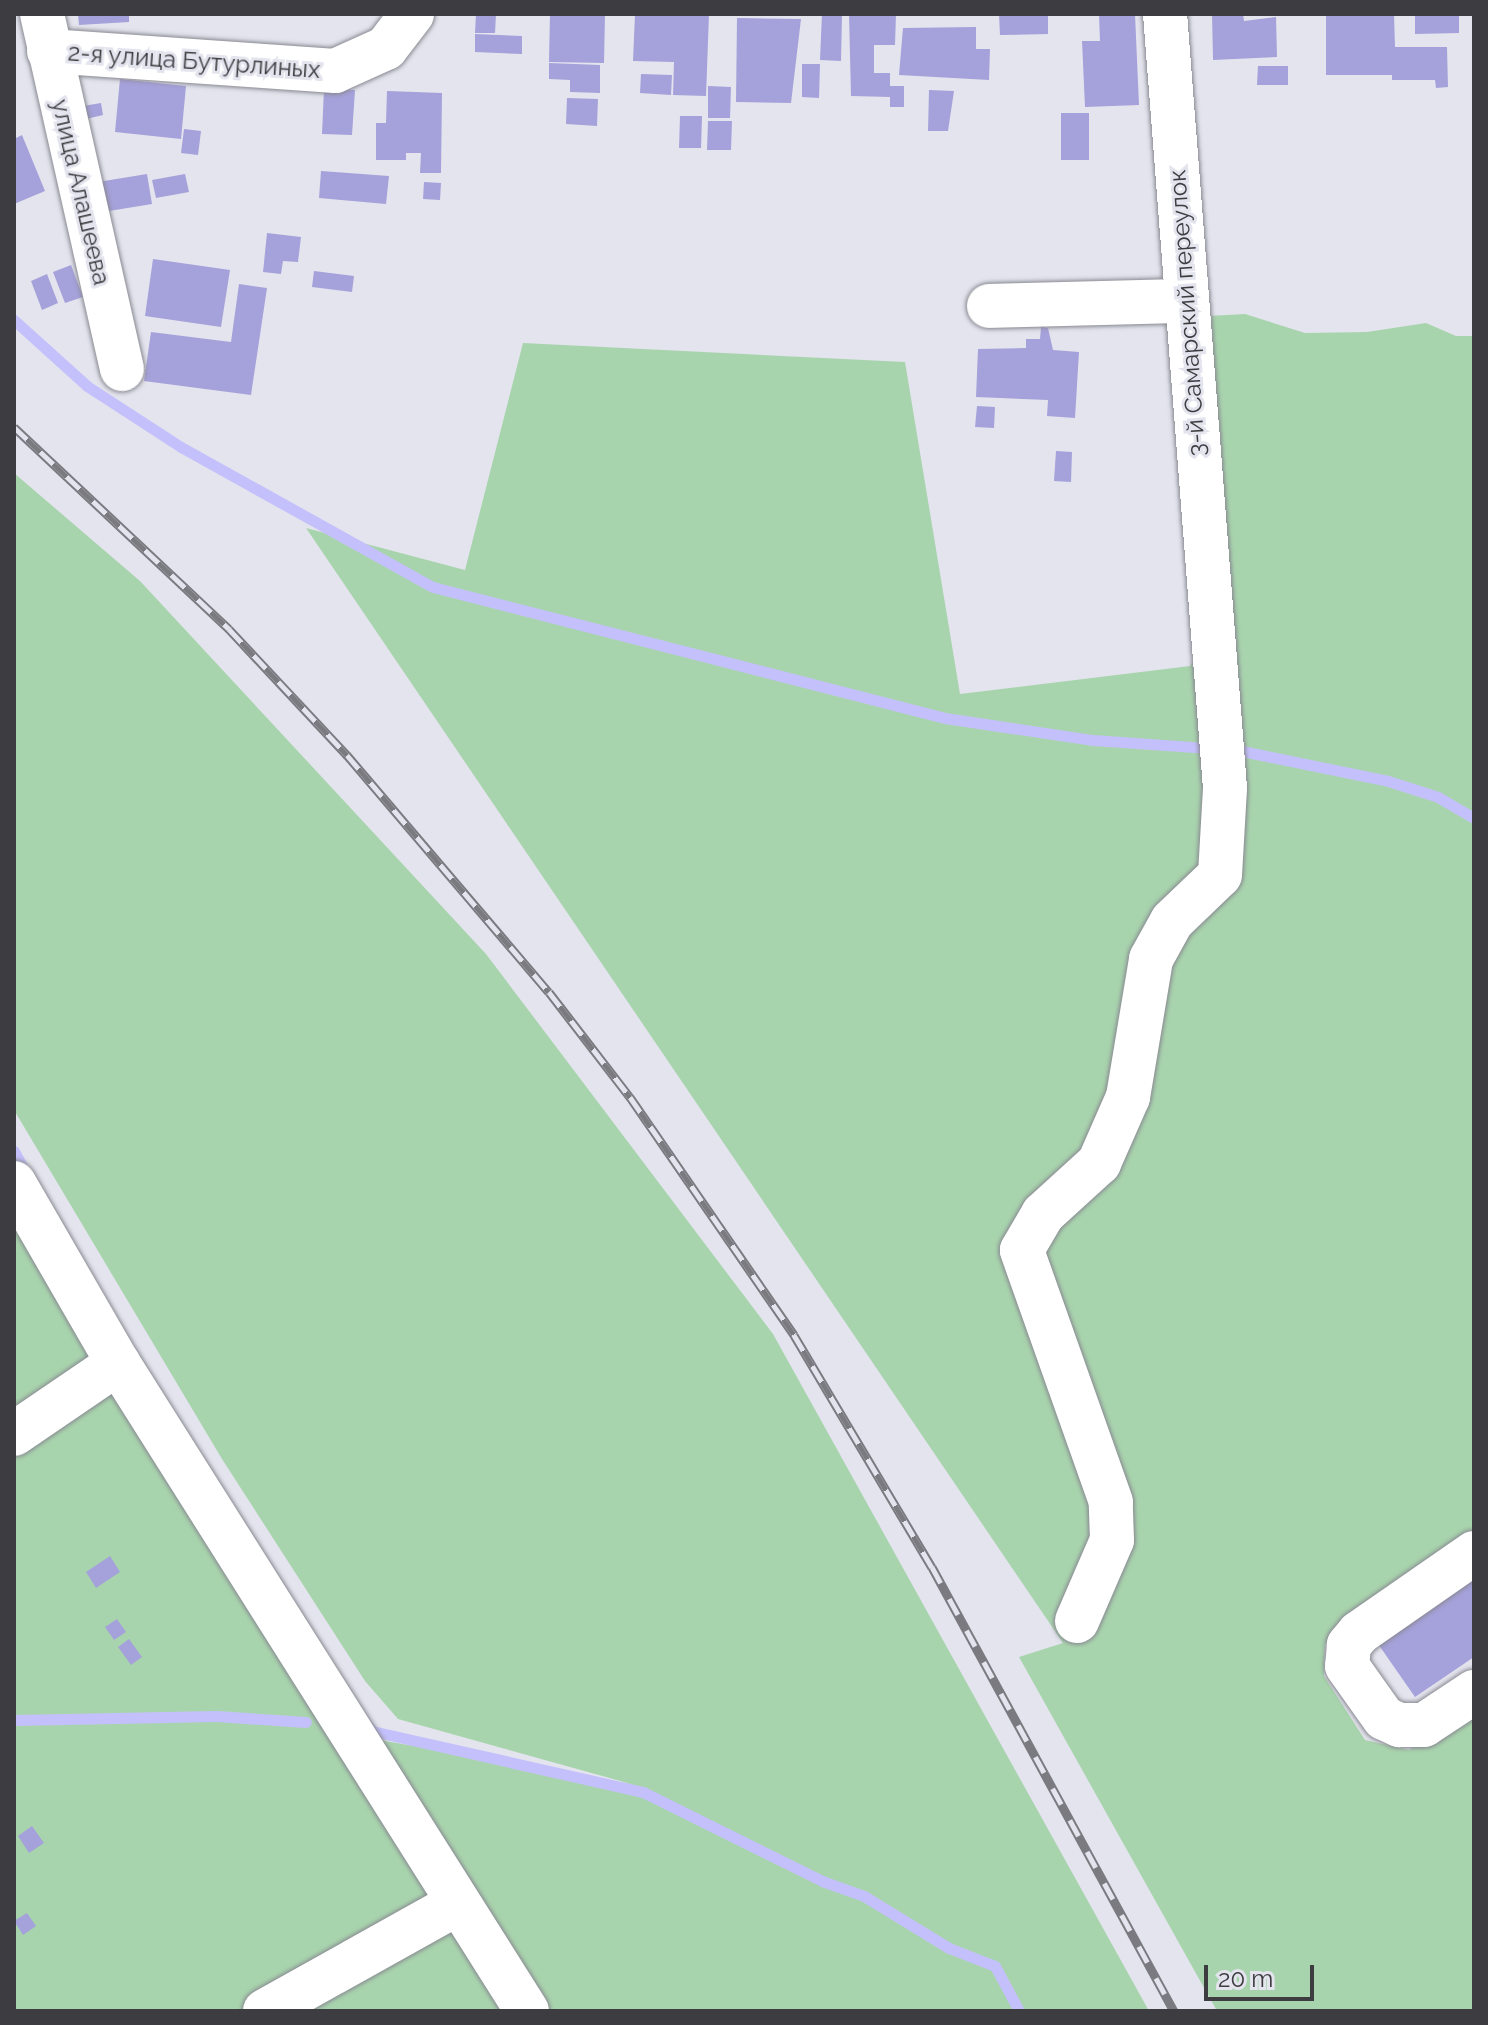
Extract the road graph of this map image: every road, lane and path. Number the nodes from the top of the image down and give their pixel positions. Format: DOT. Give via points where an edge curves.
graph roads {
  1 [pos="412,14"];
  2 [pos="1165,14"];
  3 [pos="45,33"];
  4 [pos="1186,301"];
  5 [pos="989,306"];
  6 [pos="122,369"];
  7 [pos="14,1183"];
  8 [pos="118,1363"];
  9 [pos="14,1434"];
  10 [pos="1474,1553"];
  11 [pos="1077,1621"];
  12 [pos="1474,1692"];
  13 [pos="458,1903"];
  14 [pos="265,2011"];
  15 [pos="527,2011"];
  1 -- 3 [label="street, 2-я улица Бутурлиных" via="386,48 335,71"];
  2 -- 4 [label="street, 3-й Самарский переулок"];
  3 -- 6 [label="street, улица Алашеева"];
  4 -- 5 [label="street"];
  4 -- 11 [label="street, 3-й Самарский переулок" via="1225,788 1220,875 1172,921 1151,959 1128,1097 1099,1163 1043,1214 1022,1250 1111,1502 1112,1540"];
  7 -- 8 [label="street"];
  8 -- 9 [label="street"];
  8 -- 13 [label="street"];
  10 -- 12 [label="street" via="1359,1633 1349,1645 1347,1666 1384,1718 1399,1725 1424,1725"];
  13 -- 14 [label="street"];
  13 -- 15 [label="street"];
}
